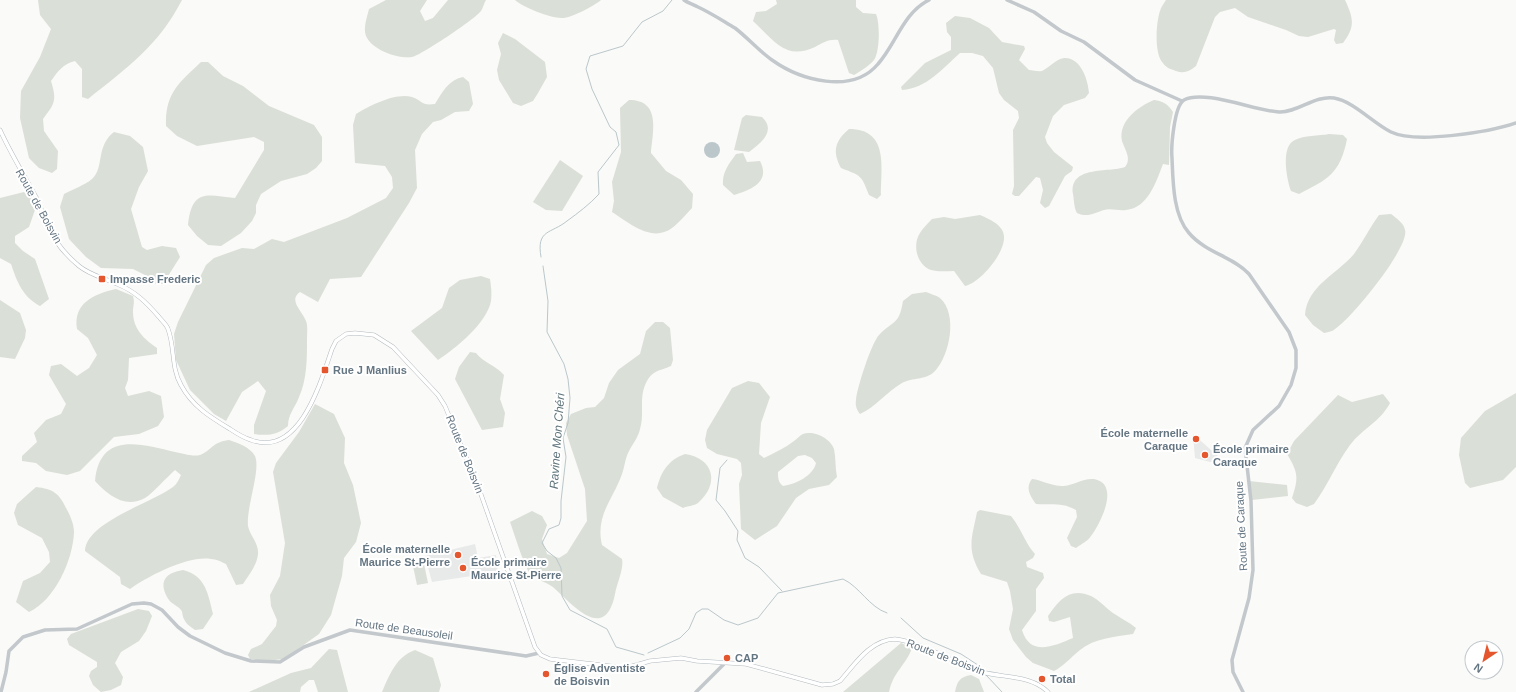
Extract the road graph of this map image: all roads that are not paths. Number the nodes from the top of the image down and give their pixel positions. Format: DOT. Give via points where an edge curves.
graph roads {
  1 [pos="684,0"];
  2 [pos="929,0"];
  3 [pos="1008,0"];
  4 [pos="1182,101"];
  5 [pos="1516,123"];
  6 [pos="0,130"];
  7 [pos="539,653"];
  8 [pos="726,662"];
  9 [pos="1,692"];
  10 [pos="696,692"];
  11 [pos="1048,692"];
  12 [pos="1243,692"];
  1 -- 2 [label="street" via="736,29 782,66 808,77 836,83 857,79 878,65 915,9"];
  3 -- 4 [label="street" via="1034,12 1084,42 1135,80"];
  4 -- 5 [label="street" via="1198,98 1239,102 1279,112 1332,98 1350,105 1391,132 1405,136 1445,136"];
  4 -- 12 [label="street, Route de Caraque" via="1176,113 1172,156 1181,220 1188,232 1205,247 1244,268 1289,332 1296,350 1296,368 1291,385 1279,406 1253,430 1245,448 1251,501 1253,570 1250,598 1232,660 1233,672"];
  6 -- 7 [label="main road, Route de Boisvin" via="36,198 49,229 62,248 79,266 91,274 131,290 151,307 168,329 180,384 192,403 237,433 252,441 268,442 281,439 292,430 312,404 332,349 340,337 355,333 374,335 393,347 445,406 478,486"];
  7 -- 8 [label="main road, Route de Boisvin" via="550,659 618,667 681,658"];
  7 -- 9 [label="street, Route de Beausoleil" via="526,656 350,630 312,643 280,662 251,661 225,653 190,636 162,610 144,603 132,604 77,629 45,630 23,636 9,651"];
  8 -- 10 [label="street"];
  8 -- 11 [label="main road, Route de Boisvin" via="755,665 822,685 833,684 840,681 873,646 888,639 895,639 983,672 1029,680"];
}
